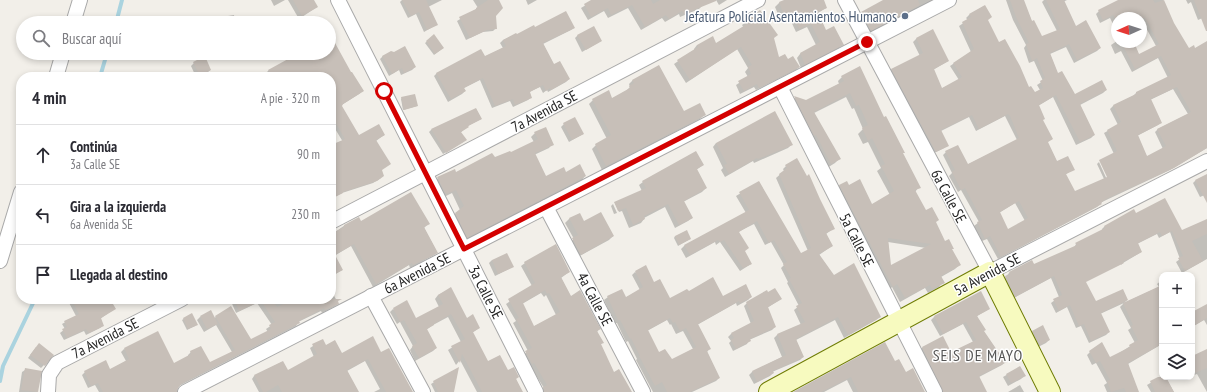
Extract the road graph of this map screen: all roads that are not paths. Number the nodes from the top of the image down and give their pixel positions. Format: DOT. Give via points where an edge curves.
graph roads {
  1 [pos="80,0"];
  2 [pos="338,0"];
  3 [pos="758,0"];
  4 [pos="845,0"];
  5 [pos="949,0"];
  6 [pos="74,16"];
  7 [pos="867,42"];
  8 [pos="61,60"];
  9 [pos="57,72"];
  10 [pos="780,87"];
  11 [pos="1207,161"];
  12 [pos="425,173"];
  13 [pos="546,207"];
  14 [pos="16,208"];
  15 [pos="336,219"];
  16 [pos="464,249"];
  17 [pos="0,261"];
  18 [pos="990,272"];
  19 [pos="371,296"];
  20 [pos="172,304"];
  21 [pos="899,322"];
  22 [pos="48,392"];
  23 [pos="185,392"];
  24 [pos="423,392"];
  25 [pos="536,392"];
  26 [pos="643,392"];
  27 [pos="769,392"];
  28 [pos="935,392"];
  29 [pos="1050,392"];
  1 -- 6 [label="street"];
  2 -- 12 [label="street, 3a Calle SE"];
  3 -- 12 [label="street, 7a Avenida SE"];
  4 -- 7 [label="street, 6a Calle SE"];
  5 -- 7 [label="street, 6a Avenida SE"];
  7 -- 10 [label="street, 6a Avenida SE"];
  7 -- 18 [label="street, 6a Calle SE"];
  8 -- 9 [label="street"];
  10 -- 13 [label="street, 6a Avenida SE"];
  10 -- 21 [label="street, 5a Calle SE"];
  11 -- 18 [label="street, 5a Avenida SE"];
  12 -- 15 [label="street, 7a Avenida SE"];
  12 -- 16 [label="street, 3a Calle SE"];
  13 -- 16 [label="street, 6a Avenida SE"];
  13 -- 26 [label="street, 4a Calle SE"];
  14 -- 17 [label="street"];
  16 -- 19 [label="street, 6a Avenida SE"];
  16 -- 25 [label="street, 3a Calle SE"];
  18 -- 21 [label="street, 5a Avenida SE"];
  18 -- 29 [label="street, 6a Calle SE"];
  19 -- 23 [label="street, 6a Avenida SE"];
  19 -- 24 [label="street"];
  20 -- 22 [label="street, 7a Avenida SE" via="57,363 48,375"];
  21 -- 27 [label="street, 5a Avenida SE"];
  21 -- 28 [label="street, 5a Calle SE"];
}
